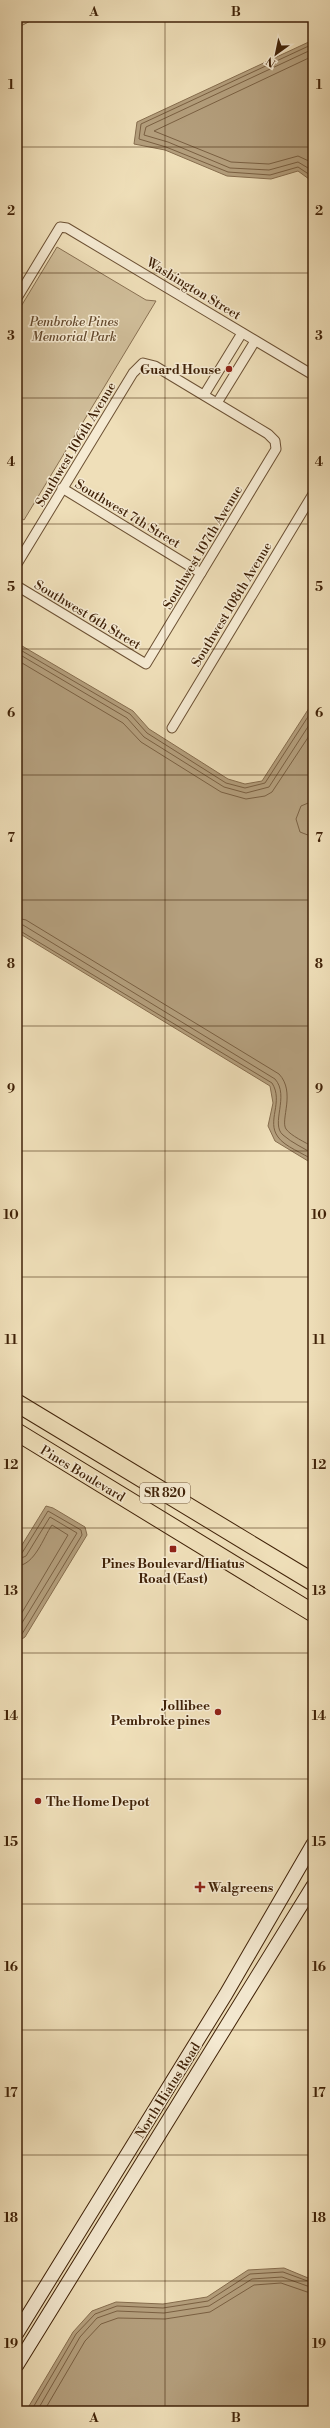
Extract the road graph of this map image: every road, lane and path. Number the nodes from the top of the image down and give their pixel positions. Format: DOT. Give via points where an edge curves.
graph roads {
  1 [pos="17,298"];
  2 [pos="242,333"];
  3 [pos="255,341"];
  4 [pos="219,371"];
  5 [pos="313,375"];
  6 [pos="231,379"];
  7 [pos="204,395"];
  8 [pos="217,403"];
  9 [pos="62,488"];
  10 [pos="313,494"];
  11 [pos="17,564"];
  12 [pos="201,573"];
  13 [pos="17,586"];
  14 [pos="146,664"];
  15 [pos="172,728"];
  16 [pos="17,1403"];
  17 [pos="17,1432"];
  18 [pos="313,1582"];
  19 [pos="313,1613"];
  20 [pos="313,1844"];
  21 [pos="313,1886"];
  22 [pos="47,2284"];
  23 [pos="17,2333"];
  24 [pos="17,2353"];
  25 [pos="17,2365"];
  1 -- 2 [label="street, Washington Street" via="60,227 75,230"];
  2 -- 3 [label="street, Washington Street"];
  2 -- 4 [label="street"];
  3 -- 5 [label="street, Washington Street"];
  3 -- 6 [label="street"];
  4 -- 6 [label="street"];
  4 -- 7 [label="street"];
  6 -- 8 [label="street"];
  7 -- 8 [label="street"];
  7 -- 9 [label="street, Southwest 106th Avenue" via="146,362 138,366"];
  8 -- 12 [label="street, Southwest 107th Avenue" via="275,441 276,449"];
  9 -- 11 [label="street, Southwest 106th Avenue"];
  9 -- 12 [label="street, Southwest 7th Street"];
  10 -- 15 [label="street, Southwest 108th Avenue"];
  12 -- 14 [label="street, Southwest 107th Avenue"];
  13 -- 14 [label="street, Southwest 6th Street"];
  16 -- 18 [label="highway, Pines Boulevard / SR 820"];
  17 -- 19 [label="highway, Pines Boulevard / SR 820"];
  20 -- 22 [label="main road, North Hiatus Road" via="226,1994"];
  21 -- 25 [label="main road, North Hiatus Road"];
  22 -- 23 [label="main road, North Hiatus Road"];
  22 -- 24 [label="main road" via="46,2305"];
}
